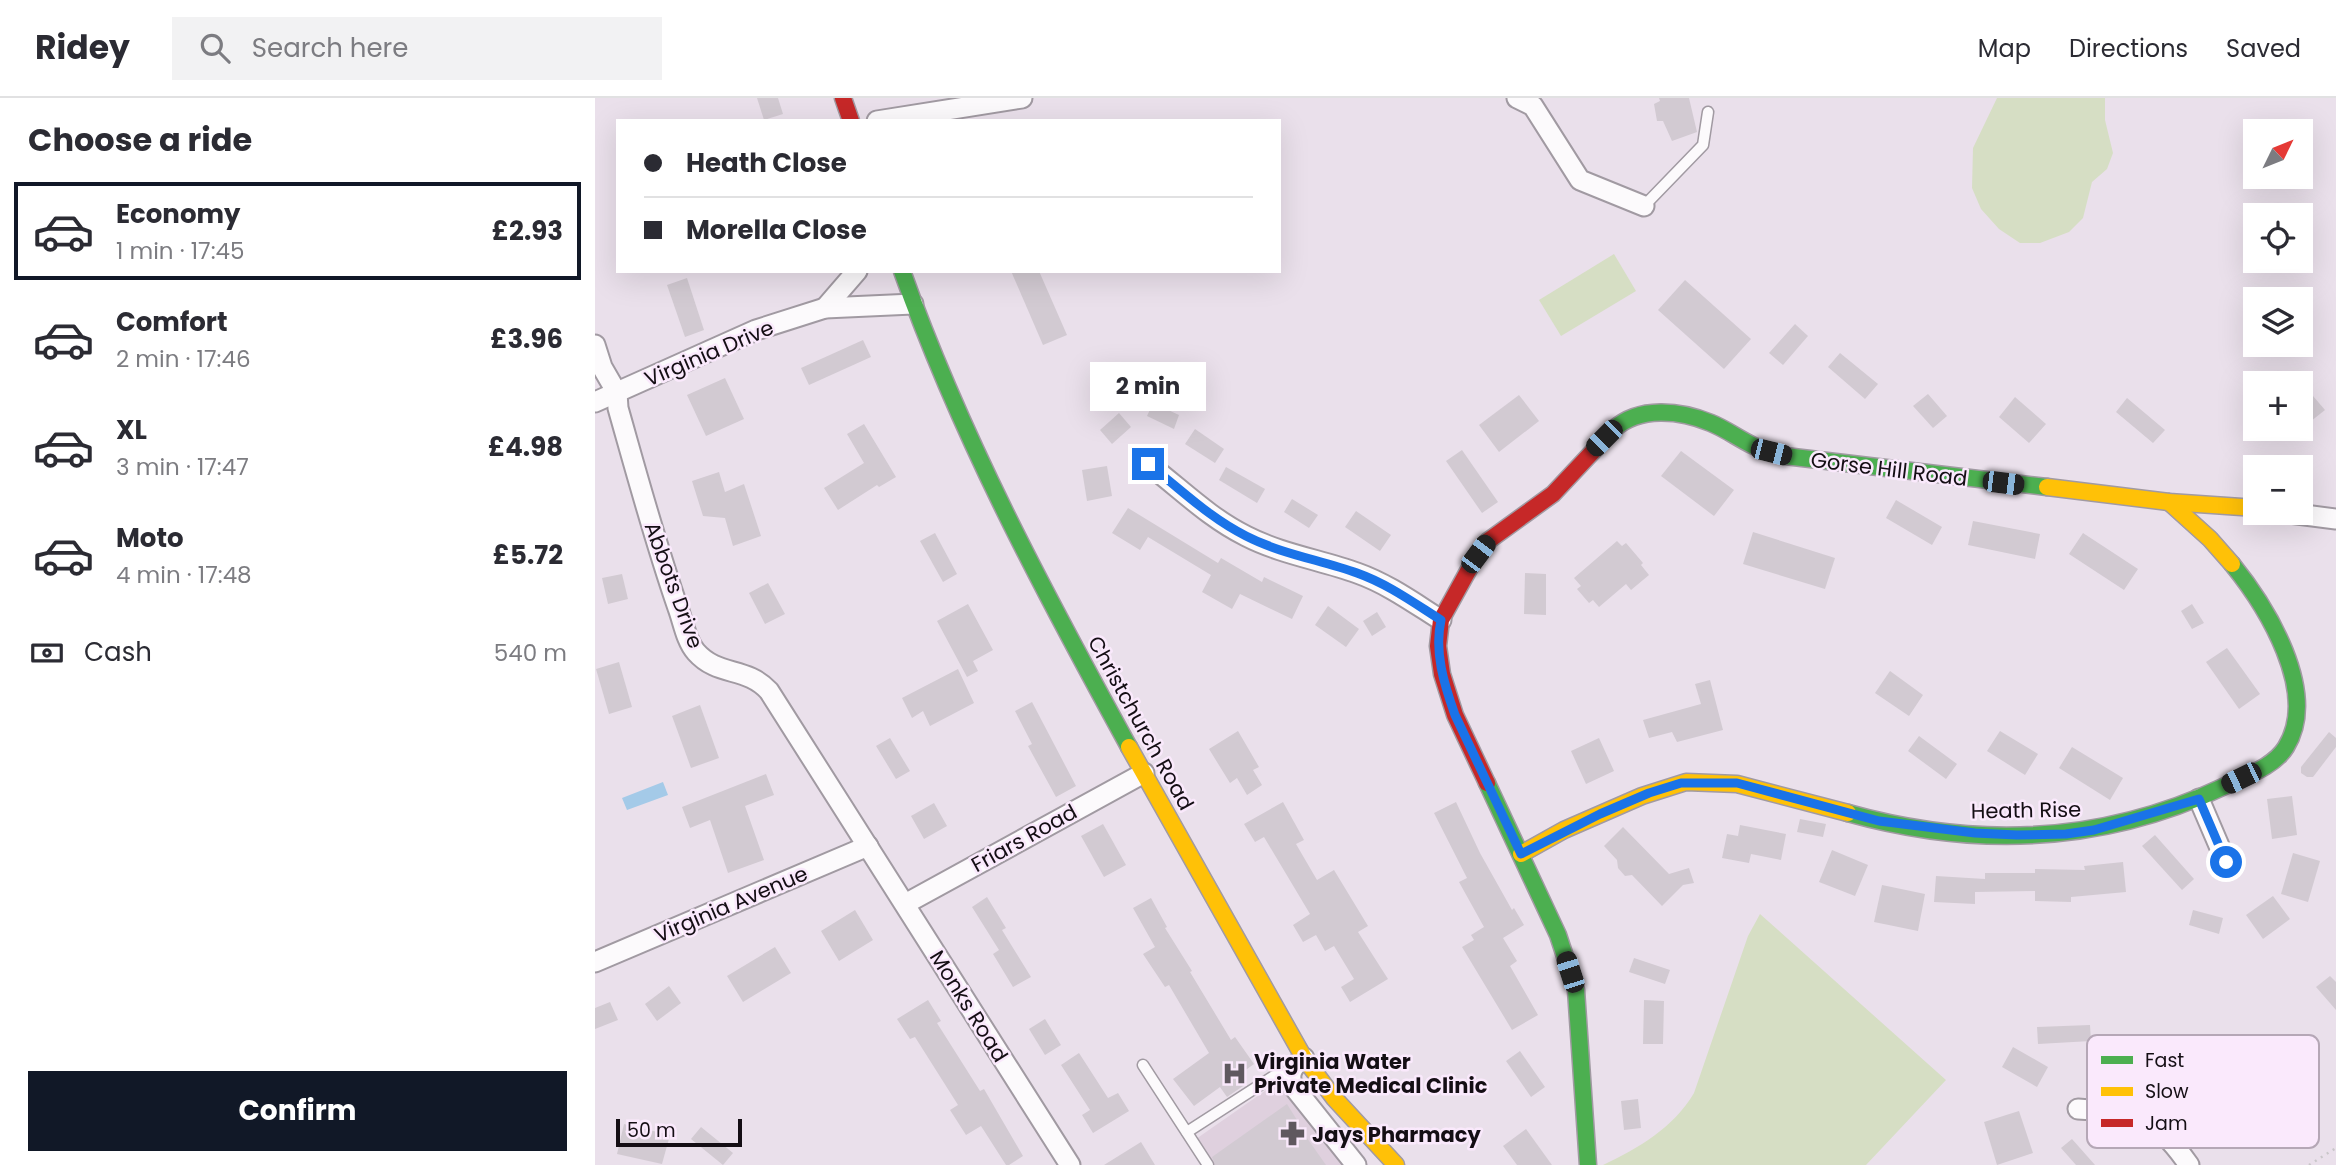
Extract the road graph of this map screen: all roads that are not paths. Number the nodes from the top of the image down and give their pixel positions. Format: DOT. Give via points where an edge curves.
graph roads {
  1 [pos="843,98"];
  2 [pos="1022,98"];
  3 [pos="1517,98"];
  4 [pos="1709,112"];
  5 [pos="850,119"];
  6 [pos="890,119"];
  7 [pos="1644,206"];
  8 [pos="855,273"];
  9 [pos="903,273"];
  10 [pos="913,304"];
  11 [pos="825,308"];
  12 [pos="595,345"];
  13 [pos="617,393"];
  14 [pos="595,402"];
  15 [pos="1148,464"];
  16 [pos="2169,502"];
  17 [pos="2243,507"];
  18 [pos="2313,516"];
  19 [pos="2336,519"];
  20 [pos="1441,620"];
  21 [pos="1144,773"];
  22 [pos="2199,799"];
  23 [pos="868,846"];
  24 [pos="1521,854"];
  25 [pos="2226,862"];
  26 [pos="905,904"];
  27 [pos="595,962"];
  28 [pos="1304,1058"];
  29 [pos="1143,1065"];
  30 [pos="1291,1074"];
  31 [pos="2078,1108"];
  32 [pos="2087,1109"];
  33 [pos="1187,1132"];
  34 [pos="2174,1148"];
  35 [pos="1070,1165"];
  36 [pos="1208,1165"];
  37 [pos="1356,1165"];
  38 [pos="1396,1165"];
  39 [pos="1588,1165"];
  40 [pos="2189,1165"];
  1 -- 5 [label="street"];
  2 -- 6 [label="street"];
  3 -- 7 [label="street" via="1532,106 1580,180"];
  4 -- 7 [label="lane" via="1703,145"];
  8 -- 11 [label="street"];
  9 -- 10 [label="street, Christchurch Road"];
  10 -- 11 [label="street, Virginia Drive"];
  10 -- 21 [label="street, Christchurch Road" via="1007,519"];
  11 -- 13 [label="street, Virginia Drive" via="756,330"];
  12 -- 13 [label="street, Abbots Drive"];
  13 -- 14 [label="street, Virginia Drive"];
  13 -- 23 [label="street, Abbots Drive" via="658,549 693,648 707,663 747,675 769,691"];
  15 -- 20 [label="street" via="1218,522 1278,549 1381,583"];
  16 -- 17 [label="street, Gorse Hill Road"];
  16 -- 20 [label="street, Gorse Hill Road" via="1785,456 1686,415 1636,415 1614,428 1553,494 1487,541"];
  16 -- 22 [label="street, Heath Rise" via="2243,576 2263,606 2278,636 2297,698 2298,710 2285,748 2262,767"];
  18 -- 19 [label="street"];
  20 -- 24 [label="street, Gorse Hill Road" via="1438,646 1448,695"];
  21 -- 26 [label="street, Friars Road"];
  21 -- 28 [label="street, Christchurch Road"];
  22 -- 24 [label="street, Heath Rise" via="2094,830 2000,834 1879,821 1737,783 1681,783 1612,809"];
  22 -- 25 [label="street"];
  23 -- 26 [label="street, Monks Road"];
  23 -- 27 [label="street, Virginia Avenue"];
  24 -- 39 [label="street, Gorse Hill Road" via="1558,935 1576,990"];
  26 -- 35 [label="street, Monks Road"];
  28 -- 30 [label="street"];
  28 -- 38 [label="street, Christchurch Road"];
  29 -- 33 [label="lane"];
  30 -- 33 [label="lane" via="1274,1076"];
  30 -- 37 [label="street" via="1299,1096"];
  31 -- 32 [label="street"];
  33 -- 36 [label="lane"];
  34 -- 40 [label="street"];
}
